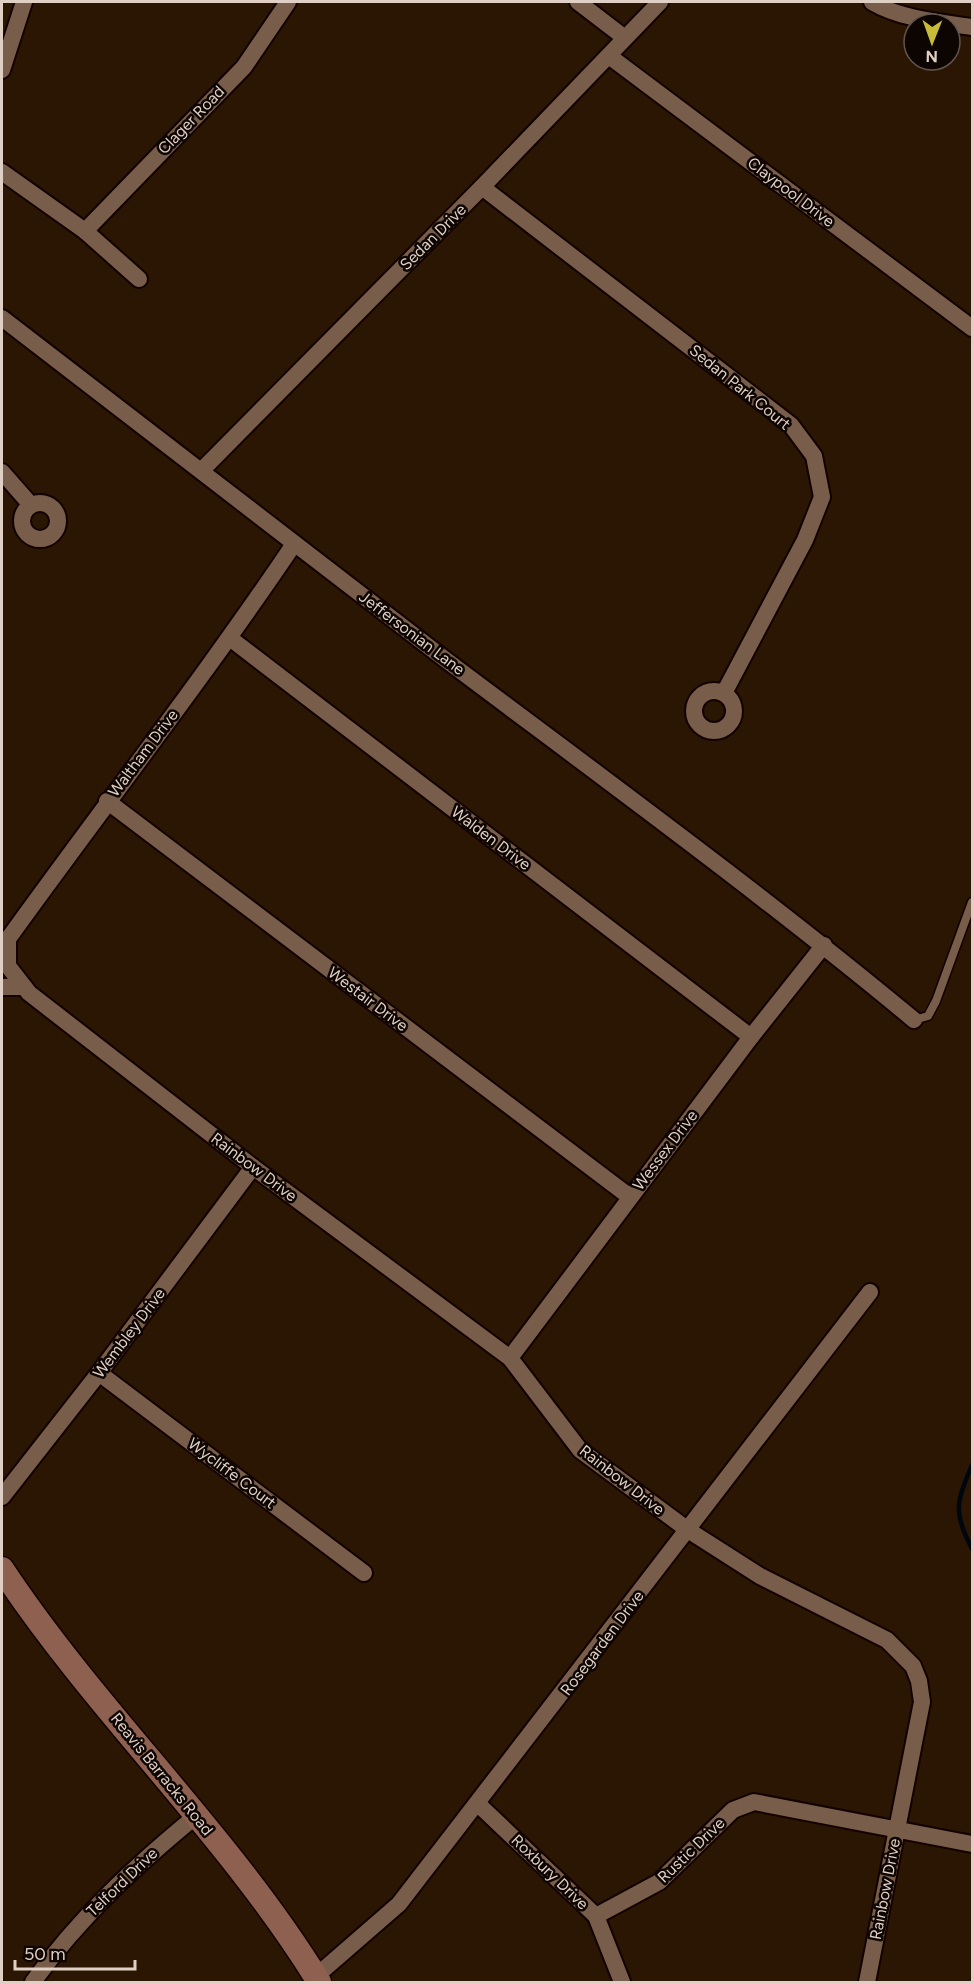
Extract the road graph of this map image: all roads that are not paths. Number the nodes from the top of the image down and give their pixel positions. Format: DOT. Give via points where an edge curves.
graph roads {
  1 [pos="24,2"];
  2 [pos="288,2"];
  3 [pos="578,2"];
  4 [pos="660,2"];
  5 [pos="872,2"];
  6 [pos="972,27"];
  7 [pos="625,38"];
  8 [pos="609,56"];
  9 [pos="2,70"];
  10 [pos="2,172"];
  11 [pos="482,187"];
  12 [pos="85,231"];
  13 [pos="140,279"];
  14 [pos="2,318"];
  15 [pos="972,325"];
  16 [pos="202,470"];
  17 [pos="2,472"];
  18 [pos="31,505"];
  19 [pos="294,544"];
  20 [pos="231,639"];
  21 [pos="724,693"];
  22 [pos="107,801"];
  23 [pos="972,902"];
  24 [pos="4,940"];
  25 [pos="824,945"];
  26 [pos="8,966"];
  27 [pos="2,987"];
  28 [pos="24,987"];
  29 [pos="914,1020"];
  30 [pos="751,1037"];
  31 [pos="253,1167"];
  32 [pos="630,1197"];
  33 [pos="870,1292"];
  34 [pos="510,1358"];
  35 [pos="99,1373"];
  36 [pos="2,1497"];
  37 [pos="688,1530"];
  38 [pos="2,1569"];
  39 [pos="364,1573"];
  40 [pos="478,1804"];
  41 [pos="196,1816"];
  42 [pos="897,1828"];
  43 [pos="972,1844"];
  44 [pos="596,1916"];
  45 [pos="317,1980"];
  46 [pos="33,1983"];
  47 [pos="622,1983"];
  48 [pos="867,1983"];
  1 -- 9 [label="street"];
  2 -- 12 [label="street, Clager Road" via="244,67"];
  3 -- 7 [label="street"];
  4 -- 7 [label="street, Sedan Drive"];
  5 -- 6 [label="street" via="929,20"];
  7 -- 8 [label="street, Sedan Drive"];
  8 -- 11 [label="street, Sedan Drive"];
  8 -- 15 [label="street, Claypool Drive"];
  10 -- 12 [label="street"];
  11 -- 16 [label="street, Sedan Drive"];
  11 -- 21 [label="street, Sedan Park Court" via="791,425 814,456 822,497 805,540"];
  12 -- 13 [label="street"];
  14 -- 16 [label="street, Jeffersonian Lane"];
  16 -- 19 [label="street, Jeffersonian Lane"];
  17 -- 18 [label="street"];
  19 -- 20 [label="street, Waltham Drive"];
  19 -- 25 [label="street, Jeffersonian Lane"];
  20 -- 22 [label="street, Waltham Drive"];
  20 -- 30 [label="street, Walden Drive"];
  22 -- 24 [label="street, Waltham Drive"];
  22 -- 32 [label="street, Westair Drive"];
  23 -- 29 [label="lane" via="936,1001 928,1016"];
  24 -- 26 [label="street, Waltham Drive"];
  25 -- 29 [label="street, Jeffersonian Lane"];
  25 -- 30 [label="street, Wessex Drive"];
  26 -- 28 [label="street, Rainbow Drive"];
  27 -- 28 [label="street"];
  28 -- 31 [label="street, Rainbow Drive"];
  30 -- 32 [label="street, Wessex Drive"];
  31 -- 34 [label="street, Rainbow Drive"];
  31 -- 35 [label="street, Wembley Drive"];
  32 -- 34 [label="street, Wessex Drive"];
  33 -- 37 [label="street, Rosegarden Drive"];
  34 -- 37 [label="street, Rainbow Drive" via="580,1450"];
  35 -- 36 [label="street, Wembley Drive"];
  35 -- 39 [label="street, Wycliffe Court"];
  37 -- 40 [label="street, Rosegarden Drive"];
  37 -- 42 [label="street, Rainbow Drive" via="760,1576 887,1640 913,1666 922,1702"];
  38 -- 41 [label="main road, Reavis Barracks Road" via="46,1630"];
  40 -- 44 [label="street, Roxbury Drive"];
  40 -- 45 [label="street, Rosegarden Drive" via="399,1904"];
  41 -- 45 [label="main road, Reavis Barracks Road" via="260,1895"];
  41 -- 46 [label="street, Telford Drive" via="94,1907"];
  42 -- 43 [label="street, Rustic Drive"];
  42 -- 44 [label="street, Rustic Drive" via="754,1802 733,1810 659,1882"];
  42 -- 48 [label="street, Rainbow Drive"];
  44 -- 47 [label="street, Roxbury Drive"];
}
